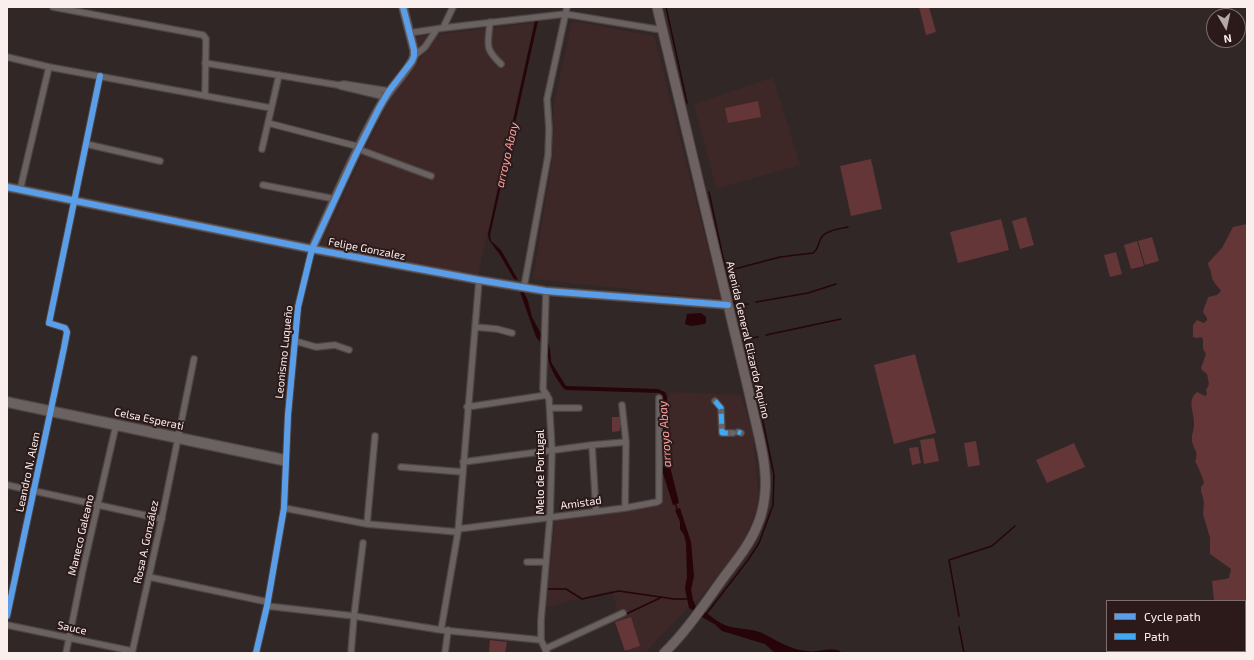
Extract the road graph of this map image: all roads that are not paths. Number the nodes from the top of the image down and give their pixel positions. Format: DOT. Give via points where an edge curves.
graph roads {
  1 [pos="53,7"];
  2 [pos="403,7"];
  3 [pos="453,7"];
  4 [pos="567,7"];
  5 [pos="658,7"];
  6 [pos="565,14"];
  7 [pos="490,22"];
  8 [pos="440,28"];
  9 [pos="662,30"];
  10 [pos="409,33"];
  11 [pos="414,56"];
  12 [pos="7,57"];
  13 [pos="205,63"];
  14 [pos="501,64"];
  15 [pos="49,67"];
  16 [pos="278,75"];
  17 [pos="100,76"];
  18 [pos="388,94"];
  19 [pos="205,96"];
  20 [pos="271,108"];
  21 [pos="268,123"];
  22 [pos="86,144"];
  23 [pos="359,148"];
  24 [pos="262,149"];
  25 [pos="160,162"];
  26 [pos="431,176"];
  27 [pos="263,185"];
  28 [pos="7,187"];
  29 [pos="20,190"];
  30 [pos="335,199"];
  31 [pos="75,201"];
  32 [pos="312,249"];
  33 [pos="479,280"];
  34 [pos="524,287"];
  35 [pos="546,291"];
  36 [pos="728,305"];
  37 [pos="475,327"];
  38 [pos="512,333"];
  39 [pos="295,340"];
  40 [pos="349,350"];
  41 [pos="194,359"];
  42 [pos="547,394"];
  43 [pos="659,398"];
  44 [pos="7,400"];
  45 [pos="715,401"];
  46 [pos="7,404"];
  47 [pos="622,406"];
  48 [pos="468,407"];
  49 [pos="550,408"];
  50 [pos="579,408"];
  51 [pos="52,411"];
  52 [pos="116,425"];
  53 [pos="734,433"];
  54 [pos="375,436"];
  55 [pos="177,438"];
  56 [pos="626,442"];
  57 [pos="592,445"];
  58 [pos="552,450"];
  59 [pos="286,460"];
  60 [pos="463,462"];
  61 [pos="401,466"];
  62 [pos="463,472"];
  63 [pos="7,485"];
  64 [pos="34,492"];
  65 [pos="98,505"];
  66 [pos="284,508"];
  67 [pos="625,508"];
  68 [pos="596,511"];
  69 [pos="550,517"];
  70 [pos="162,519"];
  71 [pos="367,524"];
  72 [pos="458,531"];
  73 [pos="363,543"];
  74 [pos="528,562"];
  75 [pos="546,562"];
  76 [pos="149,577"];
  77 [pos="268,604"];
  78 [pos="623,613"];
  79 [pos="7,616"];
  80 [pos="354,616"];
  81 [pos="7,625"];
  82 [pos="441,630"];
  83 [pos="448,630"];
  84 [pos="69,638"];
  85 [pos="541,640"];
  86 [pos="546,651"];
  87 [pos="132,652"];
  88 [pos="66,653"];
  89 [pos="256,653"];
  90 [pos="351,653"];
  91 [pos="445,653"];
  92 [pos="664,653"];
  1 -- 13 [label="street" via="203,35 206,39"];
  2 -- 10 [label="street"];
  3 -- 8 [label="street"];
  4 -- 6 [label="street"];
  5 -- 9 [label="main road, Avenida General Elizardo Aquino"];
  6 -- 7 [label="street"];
  6 -- 9 [label="street"];
  6 -- 34 [label="street" via="547,99 548,156"];
  7 -- 8 [label="street"];
  7 -- 14 [label="street" via="489,50"];
  8 -- 10 [label="street"];
  8 -- 11 [label="street"];
  9 -- 36 [label="main road, Avenida General Elizardo Aquino"];
  10 -- 11 [label="street"];
  11 -- 18 [label="street, Leonismo Luqueño"];
  12 -- 15 [label="street"];
  13 -- 16 [label="street"];
  13 -- 19 [label="street"];
  15 -- 17 [label="street"];
  15 -- 29 [label="street"];
  16 -- 18 [label="street"];
  16 -- 20 [label="street"];
  17 -- 19 [label="street"];
  17 -- 22 [label="street"];
  18 -- 23 [label="street, Leonismo Luqueño"];
  19 -- 20 [label="street"];
  20 -- 21 [label="street"];
  21 -- 23 [label="street"];
  21 -- 24 [label="street"];
  22 -- 25 [label="street"];
  22 -- 31 [label="street"];
  23 -- 26 [label="street"];
  23 -- 30 [label="street, Leonismo Luqueño"];
  27 -- 30 [label="street"];
  28 -- 29 [label="street, Felipe Gonzalez"];
  29 -- 31 [label="street, Felipe Gonzalez"];
  30 -- 32 [label="street, Leonismo Luqueño"];
  31 -- 32 [label="street, Felipe Gonzalez"];
  31 -- 51 [label="street, Leandro N. Alem" via="49,324 65,328 66,331"];
  32 -- 33 [label="street, Felipe Gonzalez"];
  32 -- 39 [label="street, Leonismo Luqueño" via="298,307"];
  33 -- 34 [label="street, Felipe Gonzalez"];
  33 -- 37 [label="street"];
  34 -- 35 [label="street, Felipe Gonzalez"];
  35 -- 36 [label="street, Felipe Gonzalez"];
  35 -- 42 [label="street, Melo de Portugal" via="543,389"];
  36 -- 92 [label="main road, Avenida General Elizardo Aquino" via="762,456 766,492 763,510 749,542 696,615"];
  37 -- 38 [label="street"];
  37 -- 48 [label="street"];
  39 -- 40 [label="street" via="316,346 335,344"];
  39 -- 59 [label="street, Leonismo Luqueño"];
  41 -- 55 [label="street, Rosa A. González"];
  42 -- 48 [label="street"];
  42 -- 49 [label="street, Melo de Portugal"];
  43 -- 67 [label="street, Amistad" via="658,501"];
  44 -- 51 [label="street, Celsa Esperati"];
  45 -- 53 [label="street" via="721,408 722,426"];
  46 -- 51 [label="street, Celsa Esperati"];
  47 -- 56 [label="street"];
  48 -- 60 [label="street"];
  49 -- 50 [label="street"];
  49 -- 58 [label="street, Melo de Portugal"];
  51 -- 52 [label="street, Celsa Esperati"];
  51 -- 64 [label="street, Leandro N. Alem"];
  52 -- 55 [label="street, Celsa Esperati"];
  52 -- 65 [label="street, Maneco Galeano"];
  54 -- 71 [label="street"];
  55 -- 59 [label="street, Celsa Esperati"];
  55 -- 70 [label="street, Rosa A. González"];
  56 -- 57 [label="street"];
  56 -- 67 [label="street"];
  57 -- 58 [label="street"];
  57 -- 68 [label="street"];
  58 -- 60 [label="street"];
  58 -- 69 [label="street, Melo de Portugal"];
  59 -- 66 [label="street, Leonismo Luqueño"];
  60 -- 62 [label="street"];
  61 -- 62 [label="street"];
  62 -- 72 [label="street"];
  63 -- 64 [label="street"];
  64 -- 65 [label="street"];
  64 -- 79 [label="street, Leandro N. Alem"];
  65 -- 70 [label="street"];
  65 -- 84 [label="street, Maneco Galeano"];
  66 -- 71 [label="street, Amistad"];
  66 -- 77 [label="street, Leonismo Luqueño"];
  67 -- 68 [label="street, Amistad"];
  68 -- 69 [label="street, Amistad"];
  69 -- 72 [label="street, Amistad"];
  69 -- 75 [label="street, Melo de Portugal"];
  70 -- 76 [label="street, Rosa A. González"];
  71 -- 72 [label="street, Amistad"];
  72 -- 82 [label="street"];
  73 -- 80 [label="street"];
  74 -- 75 [label="street"];
  75 -- 85 [label="street, Melo de Portugal"];
  76 -- 77 [label="street"];
  76 -- 87 [label="street, Rosa A. González"];
  77 -- 80 [label="street"];
  77 -- 89 [label="street, Leonismo Luqueño"];
  78 -- 86 [label="street"];
  80 -- 82 [label="street"];
  80 -- 90 [label="street"];
  81 -- 84 [label="street, Sauce"];
  82 -- 83 [label="street"];
  83 -- 85 [label="street"];
  83 -- 91 [label="street"];
  84 -- 87 [label="street, Sauce"];
  84 -- 88 [label="street, Maneco Galeano"];
  85 -- 86 [label="street, Melo de Portugal"];
}
